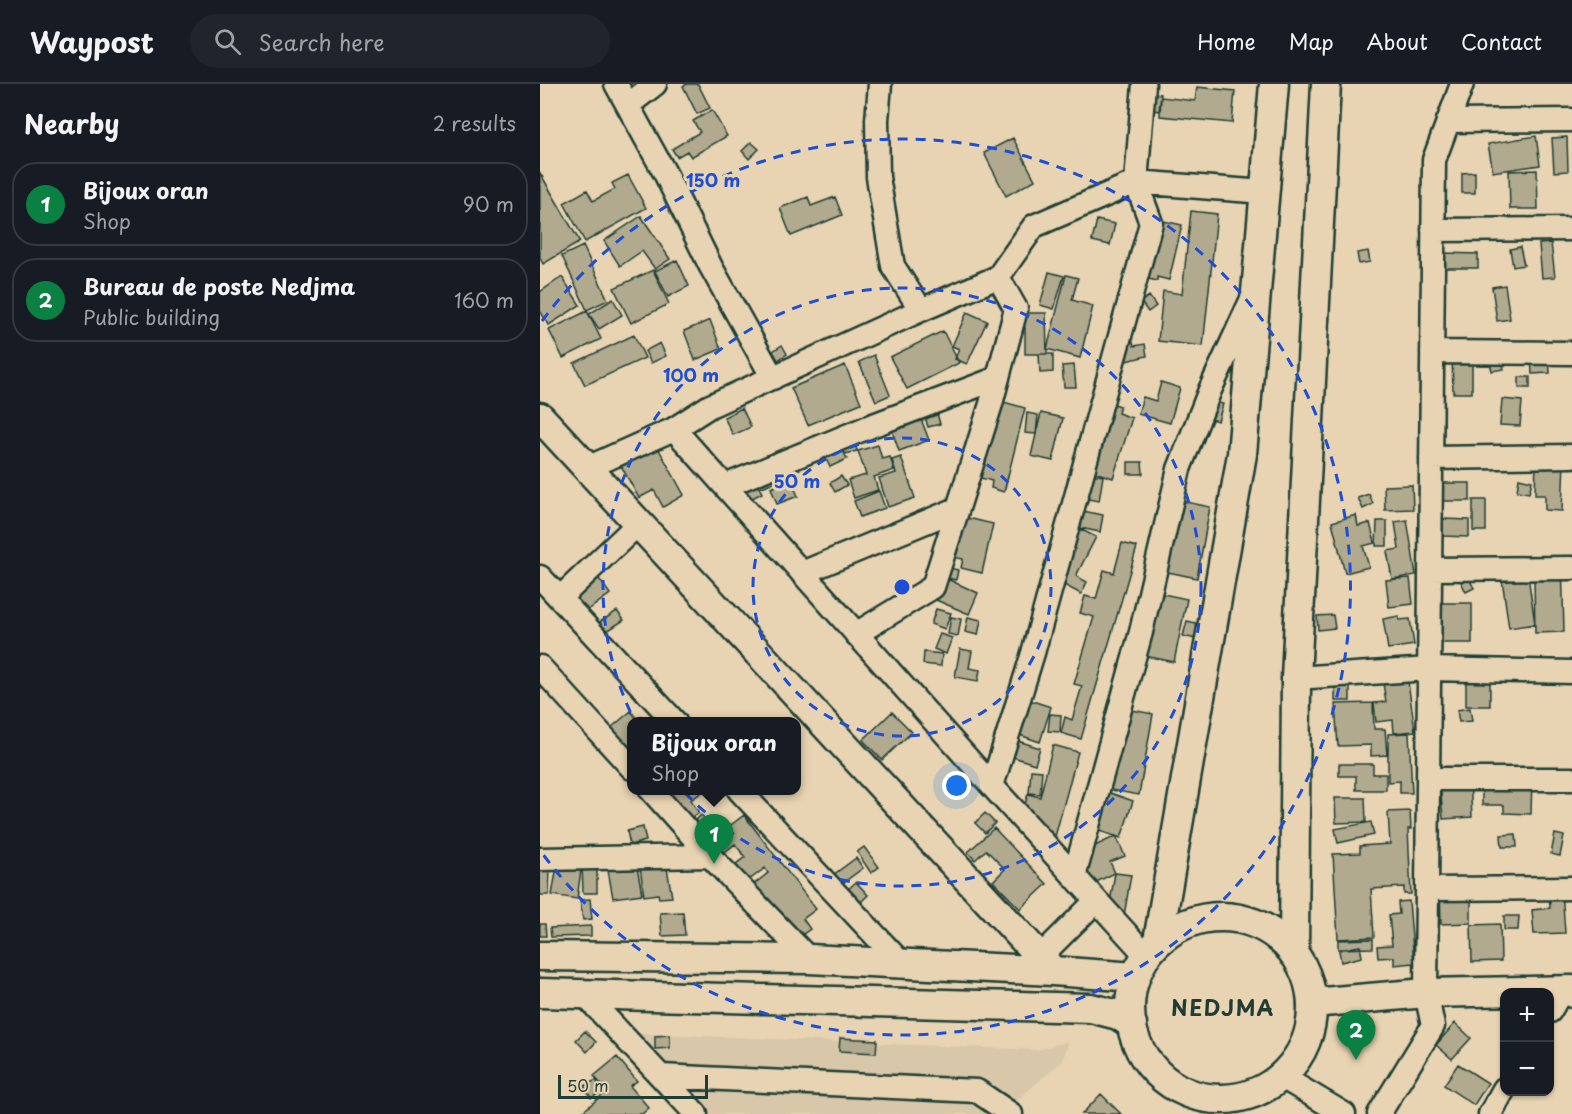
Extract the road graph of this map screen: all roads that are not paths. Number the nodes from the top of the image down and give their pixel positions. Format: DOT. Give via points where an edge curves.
graph roads {
  1 [pos="616,84"];
  2 [pos="655,84"];
  3 [pos="880,84"];
  4 [pos="1144,84"];
  5 [pos="1274,84"];
  6 [pos="1326,84"];
  7 [pos="1462,84"];
  8 [pos="628,105"];
  9 [pos="1572,120"];
  10 [pos="1448,121"];
  11 [pos="1136,182"];
  12 [pos="1264,192"];
  13 [pos="1433,230"];
  14 [pos="1572,230"];
  15 [pos="998,276"];
  16 [pos="1257,289"];
  17 [pos="921,310"];
  18 [pos="1432,352"];
  19 [pos="1572,353"];
  20 [pos="773,378"];
  21 [pos="998,378"];
  22 [pos="540,417"];
  23 [pos="674,429"];
  24 [pos="1572,456"];
  25 [pos="1431,458"];
  26 [pos="587,468"];
  27 [pos="725,486"];
  28 [pos="957,509"];
  29 [pos="639,523"];
  30 [pos="1572,568"];
  31 [pos="1430,569"];
  32 [pos="802,573"];
  33 [pos="540,577"];
  34 [pos="560,598"];
  35 [pos="856,634"];
  36 [pos="540,667"];
  37 [pos="1429,669"];
  38 [pos="1572,672"];
  39 [pos="1296,678"];
  40 [pos="670,717"];
  41 [pos="627,763"];
  42 [pos="1428,779"];
  43 [pos="1572,780"];
  44 [pos="992,786"];
  45 [pos="655,795"];
  46 [pos="745,795"];
  47 [pos="710,856"];
  48 [pos="540,859"];
  49 [pos="1074,877"];
  50 [pos="1572,888"];
  51 [pos="1428,889"];
  52 [pos="1096,901"];
  53 [pos="1294,954"];
  54 [pos="540,956"];
  55 [pos="1146,958"];
  56 [pos="809,959"];
  57 [pos="1047,963"];
  58 [pos="902,964"];
  59 [pos="540,993"];
  60 [pos="1426,993"];
  61 [pos="584,994"];
  62 [pos="1564,997"];
  63 [pos="1312,1004"];
  64 [pos="1132,1024"];
  65 [pos="662,1076"];
  66 [pos="1282,1077"];
  67 [pos="1500,1096"];
  68 [pos="696,1114"];
  69 [pos="1011,1114"];
  70 [pos="1344,1114"];
  71 [pos="1379,1114"];
  72 [pos="1490,1114"];
  1 -- 8 [label="street"];
  2 -- 8 [label="street"];
  3 -- 17 [label="street" via="878,177 893,266"];
  4 -- 11 [label="street"];
  5 -- 12 [label="street"];
  6 -- 39 [label="street"];
  7 -- 10 [label="street"];
  8 -- 20 [label="street"];
  9 -- 10 [label="street"];
  10 -- 13 [label="street" via="1434,160"];
  11 -- 12 [label="street"];
  11 -- 15 [label="street" via="1034,226"];
  11 -- 44 [label="street" via="1150,223 1033,653"];
  12 -- 16 [label="street"];
  13 -- 14 [label="street"];
  13 -- 18 [label="street"];
  15 -- 17 [label="street"];
  15 -- 21 [label="street" via="1016,309"];
  16 -- 49 [label="street" via="1179,469 1141,632"];
  16 -- 55 [label="street" via="1242,454"];
  17 -- 20 [label="street"];
  18 -- 19 [label="street"];
  18 -- 25 [label="street"];
  20 -- 23 [label="street" via="710,406"];
  21 -- 27 [label="street"];
  21 -- 28 [label="street"];
  22 -- 26 [label="street"];
  23 -- 26 [label="street"];
  23 -- 27 [label="street"];
  24 -- 25 [label="street"];
  25 -- 31 [label="street"];
  26 -- 29 [label="street"];
  27 -- 32 [label="street"];
  28 -- 32 [label="street"];
  28 -- 35 [label="street" via="933,587"];
  29 -- 34 [label="street"];
  29 -- 57 [label="street"];
  30 -- 31 [label="street"];
  31 -- 37 [label="street"];
  32 -- 35 [label="street"];
  33 -- 34 [label="street"];
  34 -- 40 [label="street"];
  35 -- 44 [label="street"];
  36 -- 41 [label="street"];
  37 -- 38 [label="street"];
  37 -- 39 [label="street"];
  37 -- 42 [label="street"];
  39 -- 53 [label="street"];
  42 -- 43 [label="street"];
  42 -- 51 [label="street"];
  44 -- 49 [label="street"];
  45 -- 47 [label="street"];
  46 -- 58 [label="street"];
  47 -- 48 [label="street"];
  47 -- 56 [label="street"];
  49 -- 52 [label="street"];
  50 -- 51 [label="street"];
  51 -- 60 [label="street"];
  52 -- 55 [label="street"];
  52 -- 57 [label="street"];
  53 -- 55 [label="street" via="1275,935 1248,921 1218,917 1172,931"];
  53 -- 63 [label="street" via="1307,977"];
  54 -- 56 [label="street"];
  55 -- 57 [label="street"];
  55 -- 64 [label="street" via="1130,1003"];
  56 -- 58 [label="street"];
  57 -- 58 [label="street"];
  59 -- 61 [label="street"];
  60 -- 62 [label="street"];
  60 -- 63 [label="street"];
  60 -- 71 [label="street" via="1433,1026"];
  61 -- 64 [label="street" via="1091,1008"];
  61 -- 65 [label="street"];
  63 -- 66 [label="street" via="1306,1039 1299,1056"];
  64 -- 66 [label="street" via="1146,1061 1168,1083 1196,1096 1226,1100 1256,1093"];
  65 -- 68 [label="street"];
  65 -- 69 [label="street" via="977,1091"];
  66 -- 70 [label="street"];
  67 -- 72 [label="street"];
}
